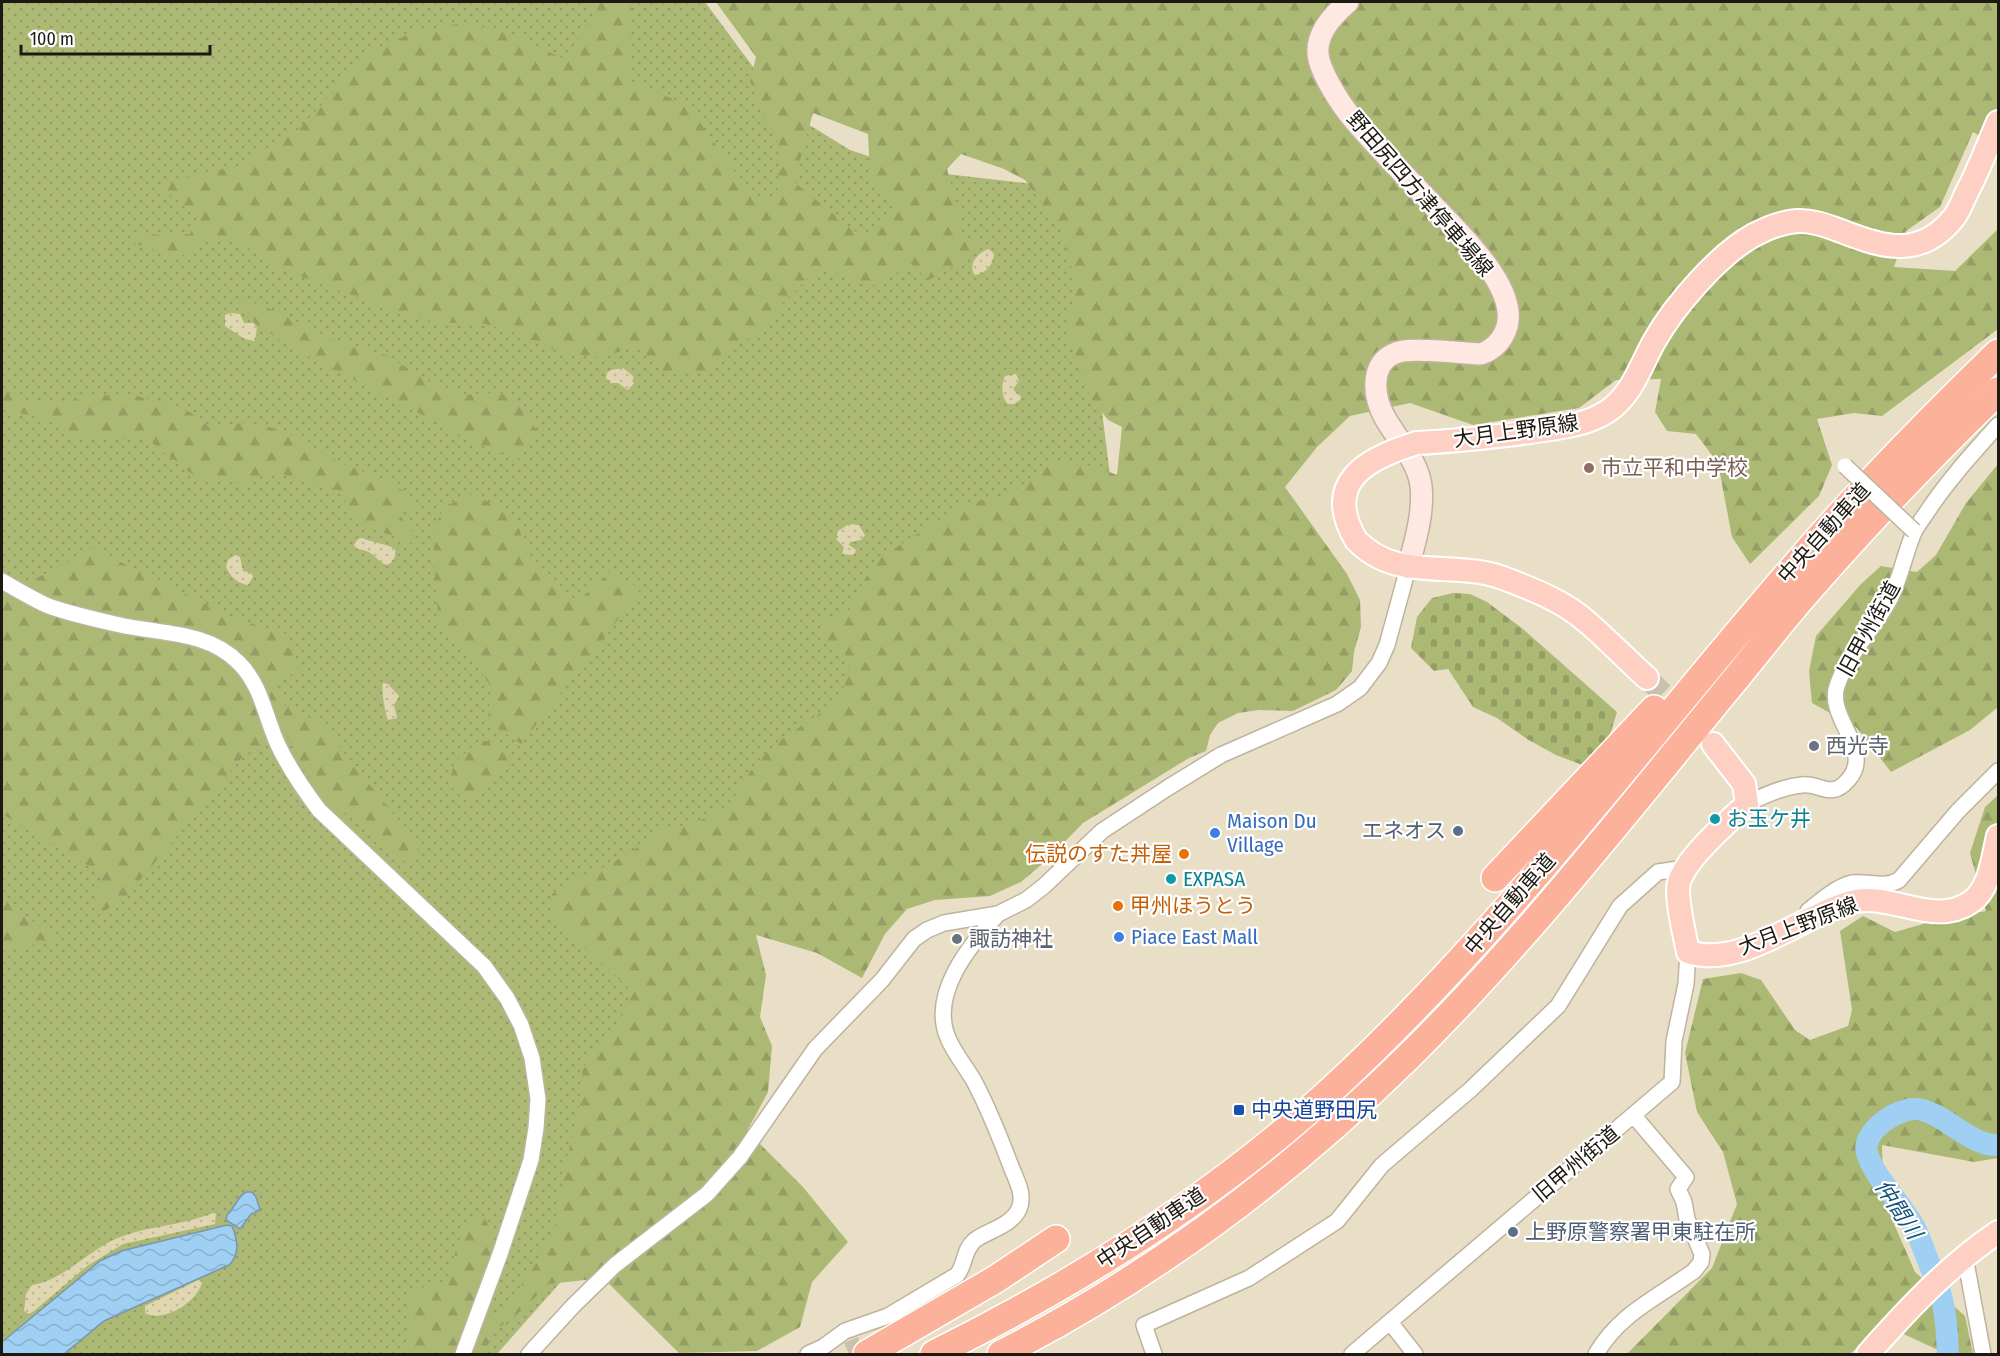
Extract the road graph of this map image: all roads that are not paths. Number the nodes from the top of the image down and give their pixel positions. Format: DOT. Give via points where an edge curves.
graph roads {
  1 [pos="1348,2"];
  2 [pos="1998,122"];
  3 [pos="1998,353"];
  4 [pos="1998,391"];
  5 [pos="1998,425"];
  6 [pos="1845,466"];
  7 [pos="1856,496"];
  8 [pos="1914,531"];
  9 [pos="1408,568"];
  10 [pos="2,581"];
  11 [pos="1647,678"];
  12 [pos="1713,744"];
  13 [pos="1998,771"];
  14 [pos="1747,804"];
  15 [pos="1998,836"];
  16 [pos="1686,868"];
  17 [pos="1495,878"];
  18 [pos="998,914"];
  19 [pos="1794,927"];
  20 [pos="1688,952"];
  21 [pos="1634,1116"];
  22 [pos="1998,1232"];
  23 [pos="1056,1239"];
  24 [pos="1958,1263"];
  25 [pos="1390,1322"];
  26 [pos="854,1342"];
  27 [pos="463,1354"];
  28 [pos="529,1354"];
  29 [pos="808,1354"];
  30 [pos="934,1354"];
  31 [pos="1001,1354"];
  32 [pos="1154,1354"];
  33 [pos="1352,1354"];
  34 [pos="1415,1354"];
  35 [pos="1596,1354"];
  36 [pos="1868,1354"];
  37 [pos="1983,1354"];
  1 -- 9 [label="main road, 野田尻四方津停車場線" via="1327,22 1319,44 1319,59 1330,82 1352,119 1483,260 1506,301 1508,314 1508,327 1492,350 1481,354 1402,351 1379,367 1375,383 1377,401 1421,484 1418,527"];
  2 -- 9 [label="main road, 大月上野原線, bridge" via="1956,215 1929,239 1896,248 1870,243 1822,224 1799,221 1777,225 1753,236 1700,282 1656,339 1624,396 1608,411 1586,422 1559,428 1417,443 1370,461 1359,470 1345,493 1349,530 1367,552"];
  3 -- 7 [label="highway, 中央自動車道"];
  4 -- 31 [label="highway, 中央自動車道" via="1876,515 1529,927 1408,1057 1280,1172 1212,1224 1133,1278"];
  5 -- 8 [label="street, 旧甲州街道" via="1942,489"];
  6 -- 8 [label="street, bridge"];
  7 -- 17 [label="highway" via="1823,526"];
  7 -- 30 [label="highway, 中央自動車道" via="1518,897 1439,984 1326,1095 1219,1181 1126,1247 1018,1311"];
  8 -- 14 [label="street, 旧甲州街道" via="1891,597 1842,672 1835,692 1856,758 1854,772 1841,787 1828,791 1800,785 1765,794"];
  9 -- 11 [label="main road, 大月上野原線" via="1486,573 1531,589 1587,621"];
  9 -- 18 [label="street" via="1387,645 1360,688 1337,704 1221,755 1178,781 1102,831 1026,900"];
  10 -- 27 [label="street" via="46,605 121,625 190,637 226,652 251,677 278,744 319,810 484,966 507,998 532,1058 538,1099 536,1128 531,1160"];
  12 -- 14 [label="main road" via="1744,784"];
  13 -- 19 [label="street" via="1899,880 1888,885 1843,886 1810,909"];
  14 -- 16 [label="main road"];
  15 -- 19 [label="main road, 大月上野原線" via="1984,886 1971,902 1961,907 1935,912 1862,900"];
  16 -- 20 [label="main road" via="1679,884"];
  16 -- 32 [label="street" via="1658,872 1620,906 1558,1006 1470,1090 1382,1165 1336,1221 1249,1278 1144,1325"];
  18 -- 26 [label="street" via="975,939 953,977 942,1018 948,1039 975,1083 1004,1147 1021,1191 1020,1208 1008,1222 974,1241 957,1275 888,1316"];
  18 -- 28 [label="street" via="944,923 914,939 882,980 815,1049 740,1157 707,1194 615,1265"];
  19 -- 20 [label="main road, 大月上野原線" via="1742,950 1700,956"];
  20 -- 21 [label="street, 旧甲州街道" via="1674,1041 1672,1082"];
  21 -- 25 [label="street, 旧甲州街道"];
  21 -- 35 [label="street" via="1686,1177 1678,1189 1686,1220 1702,1254 1701,1262 1694,1271 1627,1316"];
  22 -- 24 [label="main road"];
  23 -- 26 [label="highway" via="996,1279"];
  24 -- 36 [label="main road"];
  24 -- 37 [label="street"];
  25 -- 33 [label="street, 旧甲州街道"];
  25 -- 34 [label="street"];
  26 -- 29 [label="street"];
}
